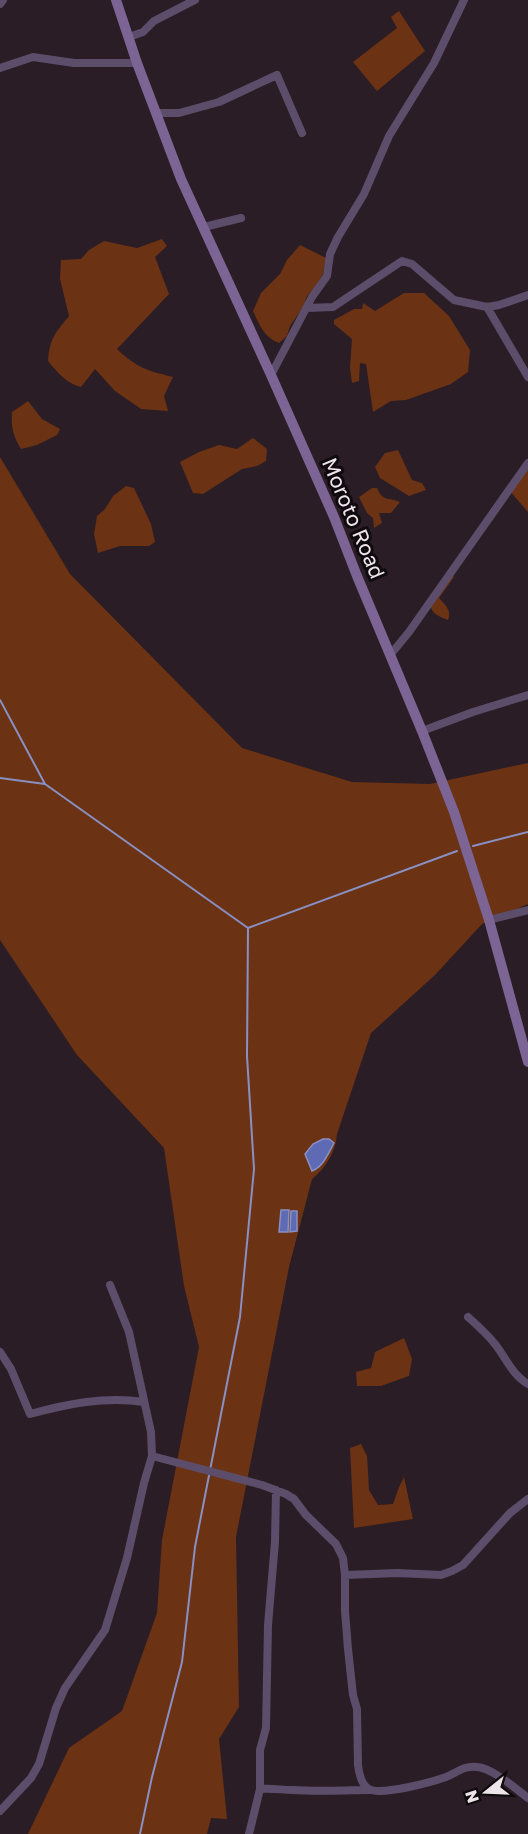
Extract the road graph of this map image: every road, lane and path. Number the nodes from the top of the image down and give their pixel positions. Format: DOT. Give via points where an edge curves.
graph roads {
  1 [pos="116,0"];
  2 [pos="195,0"];
  3 [pos="464,0"];
  4 [pos="129,37"];
  5 [pos="137,63"];
  6 [pos="0,68"];
  7 [pos="156,113"];
  8 [pos="302,133"];
  9 [pos="241,218"];
  10 [pos="204,227"];
  11 [pos="528,295"];
  12 [pos="487,307"];
  13 [pos="308,308"];
  14 [pos="271,375"];
  15 [pos="528,377"];
  16 [pos="528,463"];
  17 [pos="391,654"];
  18 [pos="528,695"];
  19 [pos="423,731"];
  20 [pos="528,909"];
  21 [pos="489,920"];
  22 [pos="528,1062"];
  23 [pos="110,1285"];
  24 [pos="468,1317"];
  25 [pos="0,1352"];
  26 [pos="528,1384"];
  27 [pos="144,1402"];
  28 [pos="152,1456"];
  29 [pos="276,1490"];
  30 [pos="528,1499"];
  31 [pos="345,1575"];
  32 [pos="260,1789"];
  33 [pos="370,1790"];
  34 [pos="528,1798"];
  35 [pos="0,1811"];
  36 [pos="249,1834"];
  1 -- 4 [label="main road, Moroto Road"];
  2 -- 4 [label="street"];
  3 -- 13 [label="street" via="434,63 389,136 364,194 330,254 327,276"];
  4 -- 5 [label="main road, Moroto Road"];
  5 -- 6 [label="street" via="74,63 33,57"];
  5 -- 7 [label="main road, Moroto Road"];
  7 -- 8 [label="street" via="179,113 219,102 277,75"];
  7 -- 10 [label="main road, Moroto Road"];
  9 -- 10 [label="street"];
  10 -- 14 [label="main road, Moroto Road"];
  11 -- 12 [label="street"];
  12 -- 13 [label="street" via="454,300 412,264 402,261 333,307"];
  12 -- 15 [label="street"];
  13 -- 14 [label="street"];
  14 -- 17 [label="main road, Moroto Road"];
  16 -- 17 [label="street"];
  17 -- 19 [label="main road, Moroto Road"];
  18 -- 19 [label="street"];
  19 -- 21 [label="main road, Moroto Road"];
  20 -- 21 [label="street"];
  21 -- 22 [label="main road, Moroto Road"];
  23 -- 27 [label="street" via="129,1332"];
  24 -- 26 [label="street"];
  25 -- 27 [label="street" via="30,1414 99,1400"];
  27 -- 28 [label="street"];
  28 -- 29 [label="street"];
  28 -- 35 [label="street" via="105,1630 65,1688 31,1778"];
  29 -- 31 [label="street" via="294,1499 336,1544"];
  29 -- 32 [label="street"];
  30 -- 31 [label="street" via="510,1513 463,1565 452,1571 441,1575"];
  31 -- 33 [label="street" via="348,1649 357,1709 357,1765 364,1785"];
  32 -- 33 [label="street"];
  32 -- 36 [label="street"];
  33 -- 34 [label="street" via="409,1787 476,1767 490,1771"];
}
